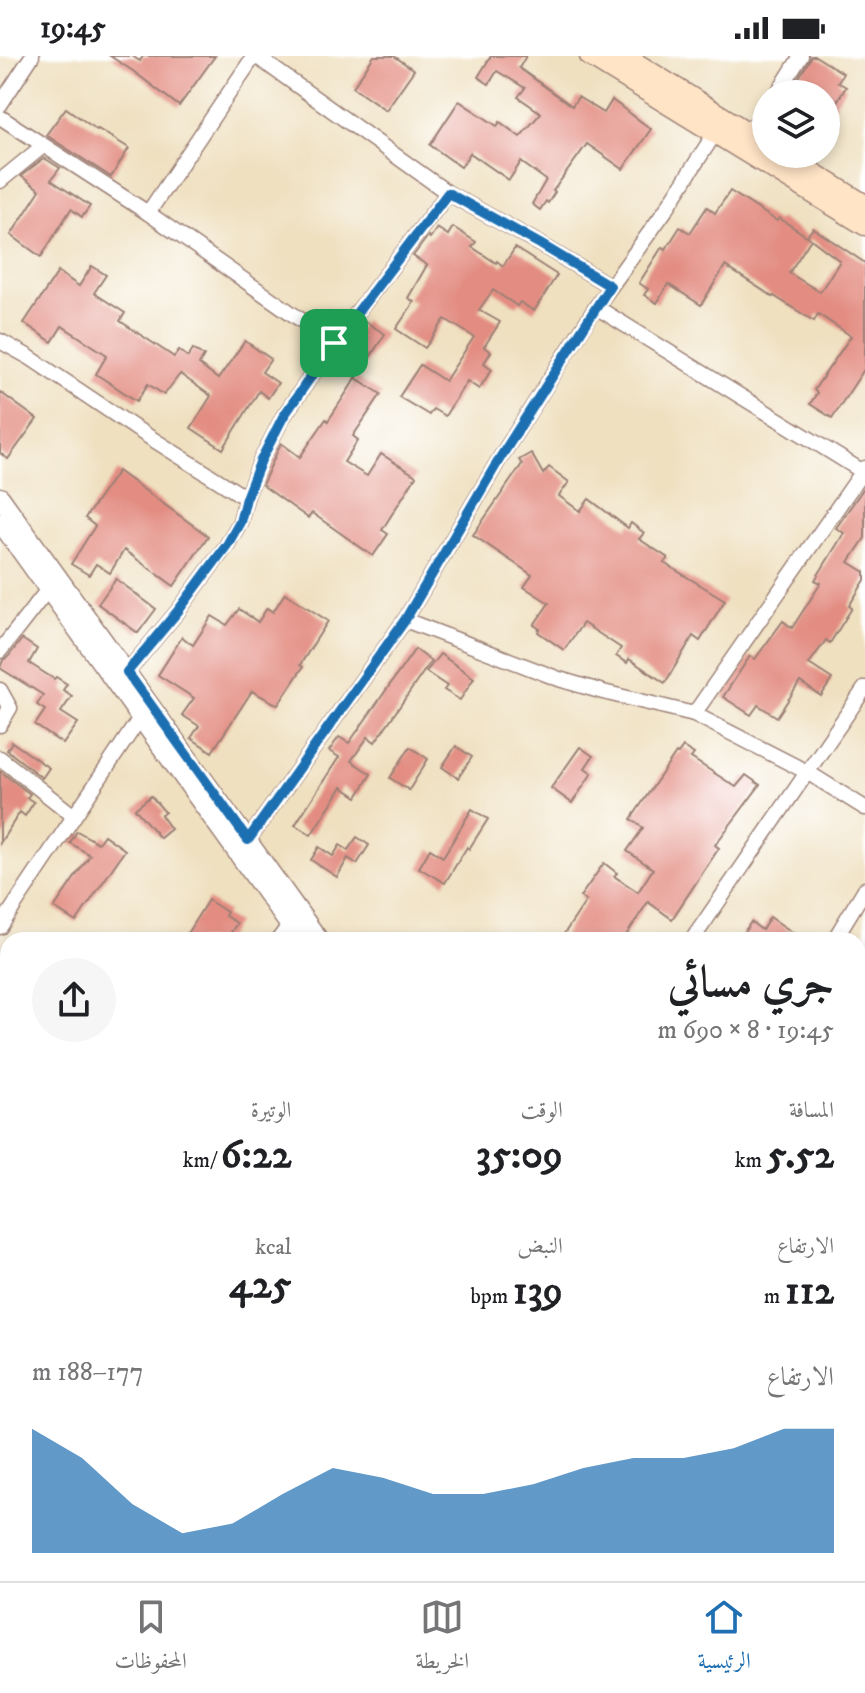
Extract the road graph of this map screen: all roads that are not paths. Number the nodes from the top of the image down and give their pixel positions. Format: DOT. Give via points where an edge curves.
graph roads {
  1 [pos="32,56"];
  2 [pos="255,56"];
  3 [pos="590,56"];
  4 [pos="624,56"];
  5 [pos="801,56"];
  6 [pos="786,80"];
  7 [pos="0,105"];
  8 [pos="0,117"];
  9 [pos="752,128"];
  10 [pos="715,133"];
  11 [pos="739,138"];
  12 [pos="752,141"];
  13 [pos="43,146"];
  14 [pos="805,168"];
  15 [pos="0,181"];
  16 [pos="448,193"];
  17 [pos="865,205"];
  18 [pos="148,213"];
  19 [pos="865,225"];
  20 [pos="610,286"];
  21 [pos="596,307"];
  22 [pos="0,341"];
  23 [pos="334,343"];
  24 [pos="864,471"];
  25 [pos="0,497"];
  26 [pos="246,498"];
  27 [pos="0,522"];
  28 [pos="49,588"];
  29 [pos="405,620"];
  30 [pos="0,651"];
  31 [pos="127,672"];
  32 [pos="865,688"];
  33 [pos="0,690"];
  34 [pos="146,713"];
  35 [pos="694,714"];
  36 [pos="0,725"];
  37 [pos="0,758"];
  38 [pos="807,772"];
  39 [pos="865,808"];
  40 [pos="74,816"];
  41 [pos="248,840"];
  42 [pos="865,889"];
  43 [pos="294,918"];
  44 [pos="0,927"];
  45 [pos="284,932"];
  46 [pos="298,932"];
  47 [pos="310,932"];
  48 [pos="697,932"];
  49 [pos="839,932"];
  1 -- 7 [label="street"];
  2 -- 16 [label="street"];
  2 -- 18 [label="street"];
  3 -- 10 [label="main road"];
  4 -- 11 [label="main road"];
  5 -- 6 [label="street"];
  8 -- 13 [label="street"];
  9 -- 11 [label="street"];
  10 -- 11 [label="main road"];
  10 -- 20 [label="street"];
  11 -- 12 [label="main road"];
  11 -- 19 [label="main road"];
  13 -- 15 [label="street"];
  13 -- 18 [label="street"];
  14 -- 17 [label="main road"];
  16 -- 20 [label="street"];
  16 -- 23 [label="street"];
  18 -- 23 [label="street"];
  20 -- 21 [label="street"];
  21 -- 24 [label="street"];
  21 -- 29 [label="street"];
  22 -- 26 [label="street"];
  23 -- 26 [label="street" via="283,417"];
  24 -- 35 [label="street"];
  25 -- 31 [label="street"];
  26 -- 31 [label="street" via="227,545"];
  27 -- 28 [label="street"];
  28 -- 30 [label="street"];
  28 -- 34 [label="street"];
  29 -- 35 [label="street" via="559,679"];
  29 -- 41 [label="street"];
  31 -- 34 [label="street"];
  32 -- 38 [label="street"];
  33 -- 36 [label="street" via="10,708"];
  34 -- 40 [label="street"];
  34 -- 41 [label="street"];
  34 -- 43 [label="street" via="181,772"];
  35 -- 38 [label="street"];
  37 -- 40 [label="street"];
  38 -- 39 [label="street"];
  38 -- 48 [label="street"];
  40 -- 44 [label="street"];
  41 -- 43 [label="street"];
  42 -- 49 [label="street"];
  43 -- 45 [label="street"];
  43 -- 46 [label="street"];
  43 -- 47 [label="street"];
}
